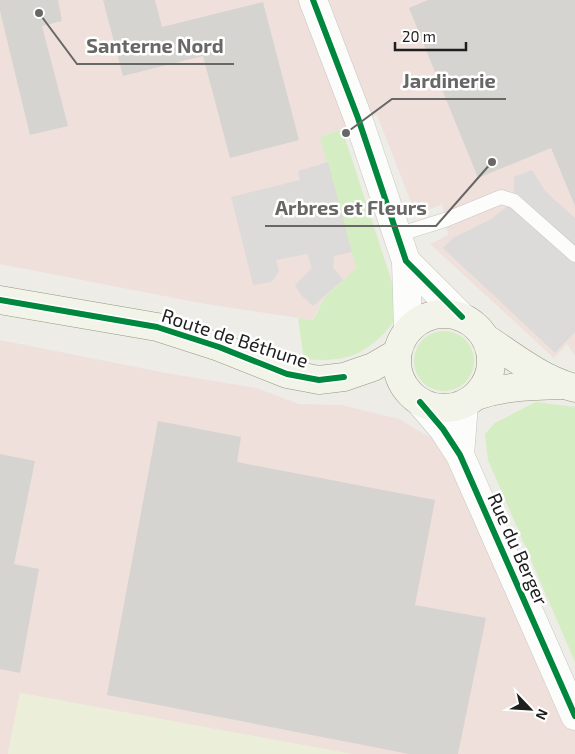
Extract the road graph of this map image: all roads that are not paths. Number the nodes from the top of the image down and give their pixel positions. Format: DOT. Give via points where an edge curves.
graph roads {
  1 [pos="313,0"];
  2 [pos="397,235"];
  3 [pos="575,255"];
  4 [pos="406,261"];
  5 [pos="0,300"];
  6 [pos="462,317"];
  7 [pos="487,339"];
  8 [pos="402,342"];
  9 [pos="344,377"];
  10 [pos="569,387"];
  11 [pos="415,398"];
  12 [pos="470,400"];
  13 [pos="460,455"];
  14 [pos="575,716"];
  1 -- 2 [label="street" via="358,118"];
  2 -- 3 [label="lane" via="501,197 514,201"];
  2 -- 4 [label="street"];
  4 -- 6 [label="street"];
  4 -- 8 [label="street"];
  5 -- 9 [label="main road, Route de Béthune" via="157,327 288,374 319,380"];
  6 -- 7 [label="main road"];
  6 -- 8 [label="main road" via="442,313 423,318"];
  7 -- 10 [label="main road" via="518,361"];
  7 -- 12 [label="main road" via="492,359 488,379"];
  8 -- 9 [label="main road, Route de Béthune" via="373,367"];
  8 -- 11 [label="main road" via="397,368 401,382"];
  9 -- 11 [label="main road"];
  10 -- 12 [label="main road" via="515,386"];
  11 -- 12 [label="main road" via="434,408 450,408"];
  11 -- 13 [label="street, Rue du Berger"];
  12 -- 13 [label="street"];
  13 -- 14 [label="street, Rue du Berger"];
}
